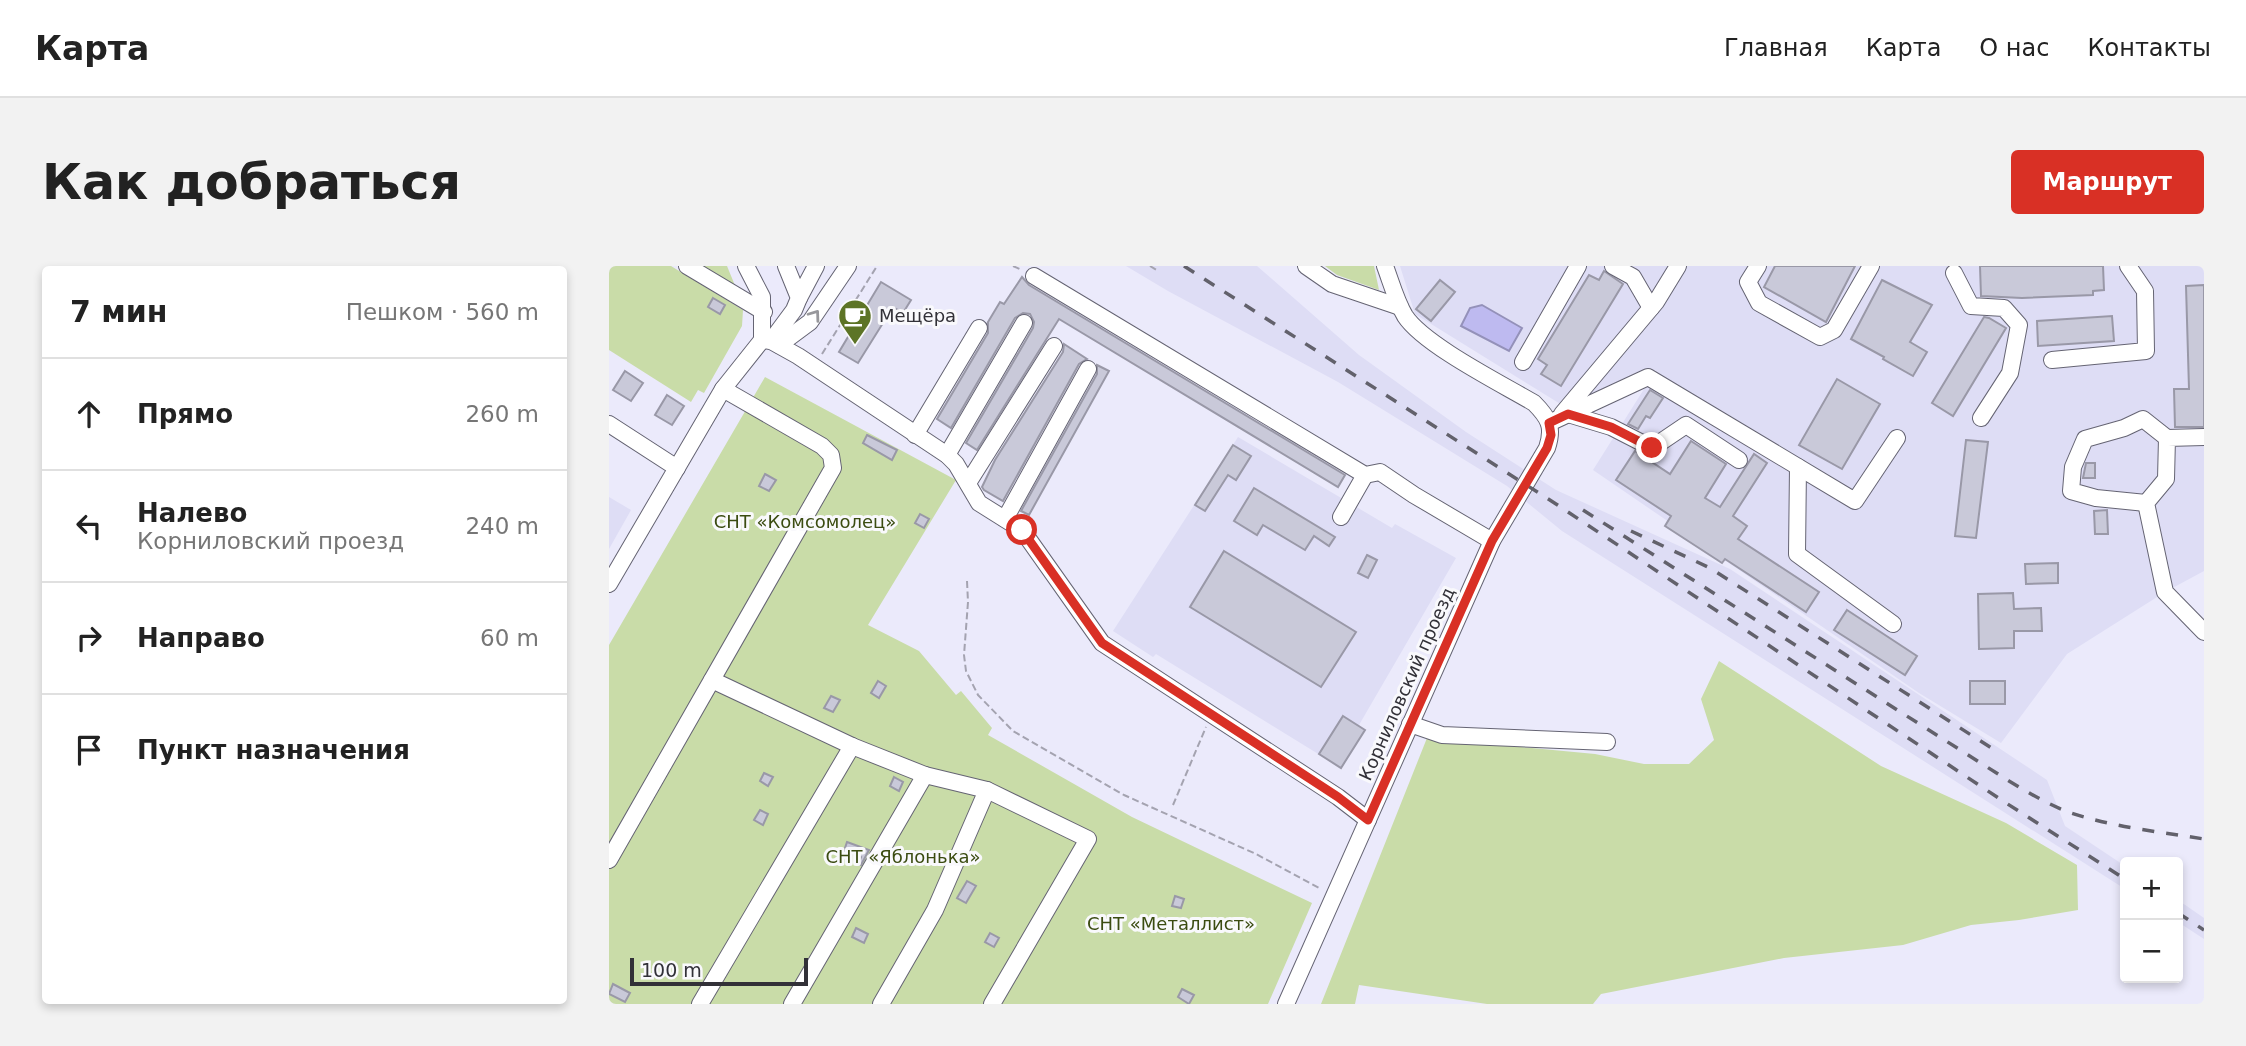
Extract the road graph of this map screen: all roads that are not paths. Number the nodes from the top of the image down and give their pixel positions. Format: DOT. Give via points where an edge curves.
graph roads {
  1 [pos="687,266"];
  2 [pos="746,266"];
  3 [pos="786,266"];
  4 [pos="816,266"];
  5 [pos="848,266"];
  6 [pos="1306,266"];
  7 [pos="1385,266"];
  8 [pos="1578,266"];
  9 [pos="1613,266"];
  10 [pos="1678,266"];
  11 [pos="1758,266"];
  12 [pos="1871,266"];
  13 [pos="1938,266"];
  14 [pos="2128,266"];
  15 [pos="1957,270"];
  16 [pos="1034,276"];
  17 [pos="799,298"];
  18 [pos="1400,307"];
  19 [pos="1651,308"];
  20 [pos="764,312"];
  21 [pos="1024,323"];
  22 [pos="979,328"];
  23 [pos="771,342"];
  24 [pos="1054,346"];
  25 [pos="2052,360"];
  26 [pos="1523,362"];
  27 [pos="1088,369"];
  28 [pos="723,389"];
  29 [pos="1980,418"];
  30 [pos="1558,419"];
  31 [pos="609,424"];
  32 [pos="915,435"];
  33 [pos="2204,437"];
  34 [pos="1897,438"];
  35 [pos="2167,438"];
  36 [pos="947,455"];
  37 [pos="1739,460"];
  38 [pos="1798,467"];
  39 [pos="677,468"];
  40 [pos="1365,475"];
  41 [pos="968,483"];
  42 [pos="2146,503"];
  43 [pos="1341,517"];
  44 [pos="1005,519"];
  45 [pos="1492,541"];
  46 [pos="609,584"];
  47 [pos="1893,624"];
  48 [pos="2204,632"];
  49 [pos="712,680"];
  50 [pos="1410,724"];
  51 [pos="1607,742"];
  52 [pos="852,746"];
  53 [pos="925,775"];
  54 [pos="987,790"];
  55 [pos="1368,820"];
  56 [pos="609,860"];
  57 [pos="700,1004"];
  58 [pos="792,1004"];
  59 [pos="881,1004"];
  60 [pos="992,1004"];
  61 [pos="1286,1004"];
  1 -- 20 [label="street"];
  2 -- 20 [label="street" via="759,288"];
  3 -- 17 [label="street"];
  4 -- 17 [label="street"];
  23 -- 5 [label="street, one-way" via="810,322"];
  6 -- 18 [label="street" via="1332,284"];
  7 -- 18 [label="street"];
  8 -- 26 [label="street"];
  9 -- 19 [label="street" via="1633,277"];
  10 -- 19 [label="street"];
  11 -- 12 [label="street" via="1748,282 1759,303 1820,337 1834,330"];
  13 -- 15 [label="street"];
  14 -- 25 [label="street" via="2145,291 2146,351"];
  15 -- 29 [label="street" via="1971,306 2004,308 2019,325 2010,373"];
  16 -- 40 [label="street"];
  17 -- 23 [label="street"];
  18 -- 30 [label="street" via="1423,335"];
  19 -- 30 [label="street"];
  20 -- 23 [label="street"];
  21 -- 36 [label="street"];
  22 -- 32 [label="street"];
  23 -- 28 [label="street"];
  23 -- 32 [label="street"];
  24 -- 41 [label="street"];
  27 -- 44 [label="street"];
  28 -- 39 [label="street"];
  28 -- 49 [label="street" via="822,446 834,463"];
  30 -- 37 [label="street" via="1611,427 1652,448 1686,425"];
  30 -- 38 [label="street" via="1648,377"];
  30 -- 45 [label="street, Корниловский проезд" via="1547,448"];
  31 -- 39 [label="street"];
  32 -- 36 [label="street"];
  33 -- 35 [label="street"];
  34 -- 38 [label="street" via="1855,501"];
  35 -- 42 [label="street" via="2166,480"];
  35 -- 42 [label="street" via="2143,419 2085,439 2073,467 2071,491"];
  36 -- 41 [label="street"];
  38 -- 47 [label="street" via="1797,554"];
  39 -- 46 [label="street"];
  40 -- 43 [label="street"];
  40 -- 45 [label="street" via="1380,472"];
  41 -- 44 [label="street" via="979,503"];
  42 -- 48 [label="street" via="2165,592"];
  44 -- 55 [label="street" via="1022,530 1102,643"];
  45 -- 50 [label="street, Корниловский проезд"];
  49 -- 52 [label="street"];
  49 -- 56 [label="street"];
  50 -- 51 [label="street" via="1443,735"];
  50 -- 55 [label="street, Корниловский проезд"];
  52 -- 53 [label="street"];
  52 -- 57 [label="street"];
  53 -- 54 [label="street"];
  53 -- 58 [label="street"];
  54 -- 59 [label="street" via="935,910"];
  54 -- 60 [label="street" via="1088,839"];
  55 -- 61 [label="street, Корниловский проезд"];
}
